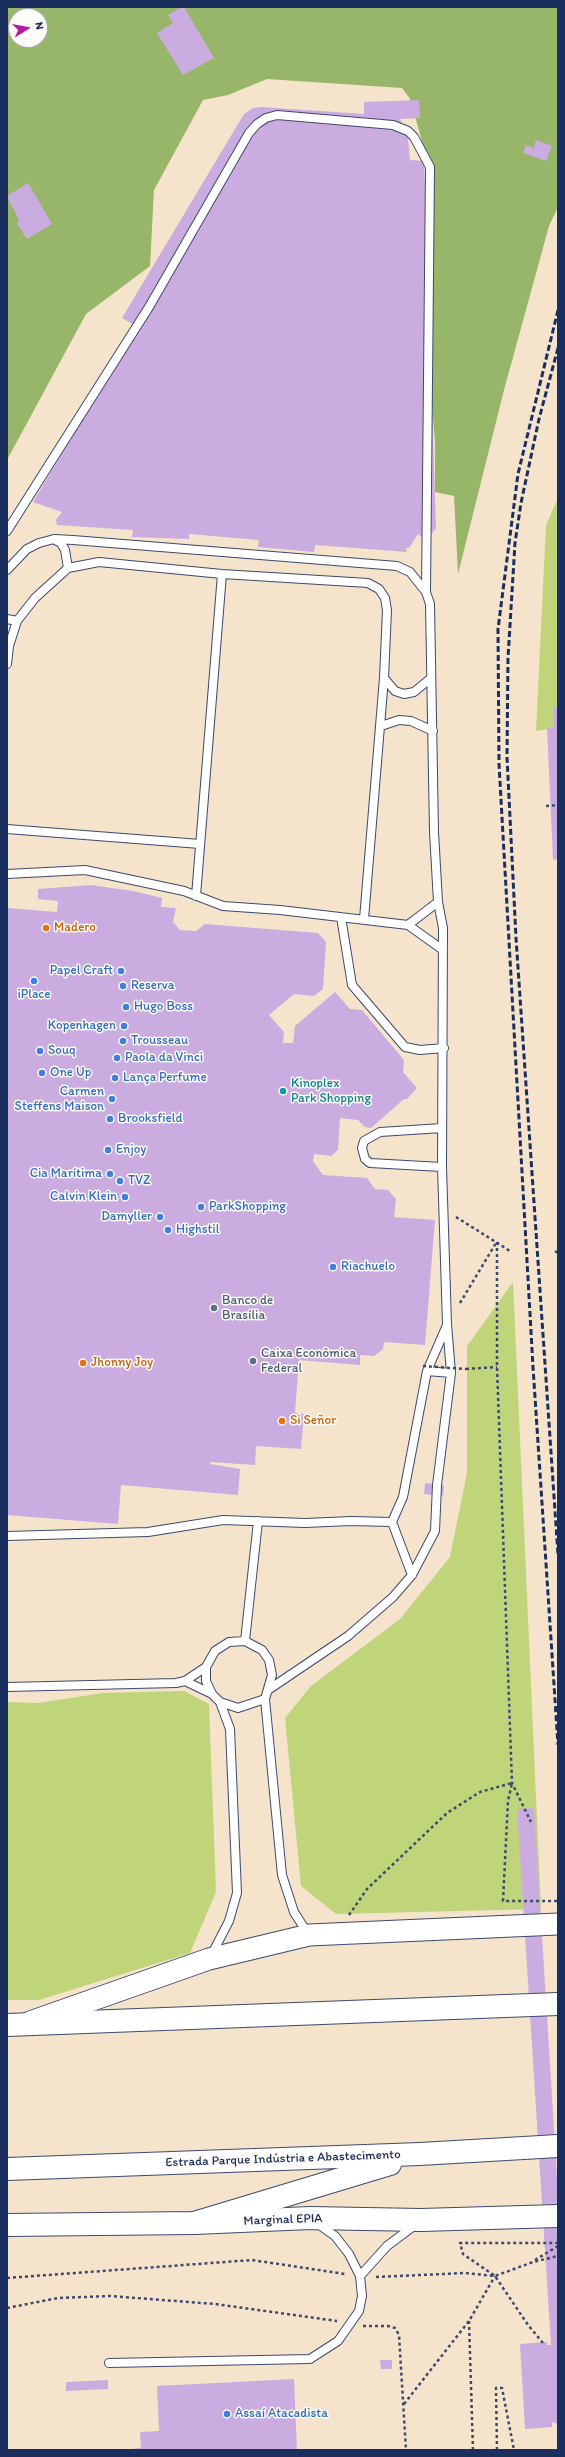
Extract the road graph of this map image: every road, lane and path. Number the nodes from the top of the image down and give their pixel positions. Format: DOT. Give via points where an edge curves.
graph roads {
  1 [pos="7,531"];
  2 [pos="54,540"];
  3 [pos="68,568"];
  4 [pos="7,570"];
  5 [pos="222,574"];
  6 [pos="426,592"];
  7 [pos="7,620"];
  8 [pos="17,621"];
  9 [pos="8,646"];
  10 [pos="7,664"];
  11 [pos="384,678"];
  12 [pos="431,678"];
  13 [pos="381,726"];
  14 [pos="433,731"];
  15 [pos="546,806"];
  16 [pos="558,806"];
  17 [pos="7,830"];
  18 [pos="200,844"];
  19 [pos="7,874"];
  20 [pos="196,896"];
  21 [pos="438,902"];
  22 [pos="341,917"];
  23 [pos="364,919"];
  24 [pos="408,925"];
  25 [pos="443,950"];
  26 [pos="444,1048"];
  27 [pos="442,1128"];
  28 [pos="442,1167"];
  29 [pos="444,1209"];
  30 [pos="497,1242"];
  31 [pos="510,1251"];
  32 [pos="447,1324"];
  33 [pos="497,1367"];
  34 [pos="425,1368"];
  35 [pos="451,1373"];
  36 [pos="258,1521"];
  37 [pos="392,1522"];
  38 [pos="7,1536"];
  39 [pos="412,1575"];
  40 [pos="245,1641"];
  41 [pos="206,1667"];
  42 [pos="185,1681"];
  43 [pos="7,1686"];
  44 [pos="268,1690"];
  45 [pos="212,1694"];
  46 [pos="265,1699"];
  47 [pos="220,1702"];
  48 [pos="512,1783"];
  49 [pos="531,1822"];
  50 [pos="558,1901"];
  51 [pos="558,1924"];
  52 [pos="344,1934"];
  53 [pos="309,1935"];
  54 [pos="209,1959"];
  55 [pos="558,2004"];
  56 [pos="14,2025"];
  57 [pos="558,2146"];
  58 [pos="420,2154"];
  59 [pos="7,2169"];
  60 [pos="558,2216"];
  61 [pos="310,2218"];
  62 [pos="421,2220"];
  63 [pos="194,2222"];
  64 [pos="7,2225"];
  65 [pos="558,2245"];
  66 [pos="558,2256"];
  67 [pos="533,2262"];
  68 [pos="360,2276"];
  69 [pos="495,2276"];
  70 [pos="7,2278"];
  71 [pos="7,2308"];
  72 [pos="469,2321"];
  73 [pos="352,2324"];
  74 [pos="543,2343"];
  75 [pos="109,2363"];
  76 [pos="404,2404"];
  77 [pos="406,2450"];
  78 [pos="473,2450"];
  79 [pos="497,2450"];
  80 [pos="514,2450"];
  1 -- 6 [label="lane" via="149,307 249,133 266,118 277,115 393,124 414,137 430,167"];
  2 -- 3 [label="lane" via="61,543 65,550"];
  2 -- 4 [label="lane" via="27,549"];
  2 -- 6 [label="lane" via="397,566 410,572"];
  3 -- 5 [label="lane" via="99,562"];
  3 -- 8 [label="lane" via="35,598"];
  5 -- 11 [label="lane" via="368,583 379,589 385,598 387,610"];
  5 -- 18 [label="lane"];
  6 -- 12 [label="lane" via="430,604"];
  7 -- 8 [label="lane"];
  8 -- 9 [label="lane"];
  9 -- 10 [label="lane"];
  11 -- 12 [label="lane" via="395,691 404,694 414,692"];
  11 -- 13 [label="lane"];
  12 -- 14 [label="lane"];
  13 -- 14 [label="lane" via="399,720 411,721"];
  13 -- 23 [label="lane"];
  14 -- 21 [label="lane"];
  15 -- 16 [label="path"];
  17 -- 18 [label="lane"];
  18 -- 20 [label="lane"];
  19 -- 20 [label="lane" via="85,870 184,890"];
  20 -- 22 [label="lane" via="222,906"];
  21 -- 24 [label="lane"];
  21 -- 25 [label="lane" via="442,913"];
  22 -- 23 [label="lane"];
  22 -- 26 [label="lane" via="352,985 405,1047 420,1050"];
  23 -- 24 [label="lane"];
  24 -- 25 [label="lane"];
  25 -- 26 [label="lane"];
  26 -- 27 [label="lane"];
  27 -- 28 [label="lane"];
  27 -- 28 [label="lane" via="380,1132 364,1141 362,1148 365,1159 370,1163"];
  28 -- 29 [label="lane"];
  29 -- 30 [label="path"];
  29 -- 32 [label="lane"];
  30 -- 31 [label="path"];
  30 -- 32 [label="path"];
  30 -- 33 [label="path"];
  32 -- 34 [label="lane"];
  32 -- 35 [label="lane"];
  33 -- 34 [label="path, bridge"];
  33 -- 48 [label="path"];
  34 -- 35 [label="lane"];
  34 -- 37 [label="lane" via="403,1497"];
  35 -- 39 [label="lane" via="437,1485 435,1531"];
  36 -- 37 [label="lane"];
  36 -- 38 [label="lane" via="223,1520 148,1532"];
  36 -- 40 [label="lane"];
  37 -- 39 [label="lane"];
  39 -- 44 [label="lane" via="393,1597 348,1636"];
  40 -- 41 [label="lane" via="229,1642 215,1651"];
  40 -- 44 [label="lane" via="262,1650 269,1660 272,1675"];
  41 -- 42 [label="lane"];
  41 -- 45 [label="lane" via="206,1681"];
  42 -- 43 [label="lane"];
  42 -- 45 [label="lane"];
  44 -- 46 [label="lane"];
  45 -- 47 [label="lane"];
  46 -- 47 [label="lane" via="238,1708"];
  46 -- 53 [label="lane" via="282,1875 294,1912"];
  47 -- 54 [label="lane" via="230,1728 236,1893 229,1921"];
  48 -- 49 [label="path"];
  48 -- 50 [label="path" via="508,1801 503,1901"];
  48 -- 52 [label="path" via="480,1792 447,1813 367,1889 346,1919"];
  51 -- 52 [label="street"];
  52 -- 53 [label="street"];
  53 -- 54 [label="street"];
  54 -- 56 [label="street"];
  55 -- 56 [label="main road"];
  57 -- 58 [label="main road, Estrada Parque Indústria e Abastecimento"];
  58 -- 59 [label="main road, Estrada Parque Indústria e Abastecimento"];
  58 -- 63 [label="main road"];
  60 -- 62 [label="main road, Marginal EPIA"];
  61 -- 62 [label="main road, Marginal EPIA"];
  61 -- 63 [label="main road, Marginal EPIA"];
  61 -- 68 [label="lane" via="335,2236 349,2254"];
  62 -- 68 [label="lane" via="387,2246"];
  63 -- 64 [label="main road, Marginal EPIA"];
  65 -- 67 [label="path"];
  65 -- 69 [label="path" via="460,2243 463,2254"];
  66 -- 67 [label="path"];
  67 -- 69 [label="path"];
  68 -- 69 [label="path" via="400,2277 465,2273"];
  68 -- 70 [label="path" via="252,2260"];
  68 -- 73 [label="lane" via="362,2296 359,2311"];
  69 -- 72 [label="path"];
  69 -- 74 [label="path"];
  71 -- 73 [label="path" via="58,2298 110,2296 215,2304 305,2315"];
  72 -- 76 [label="path"];
  72 -- 78 [label="path"];
  73 -- 75 [label="lane" via="338,2341 310,2359"];
  73 -- 76 [label="path" via="371,2328 396,2328 399,2335"];
  76 -- 77 [label="path"];
  79 -- 80 [label="path" via="496,2388 502,2388"];
}
